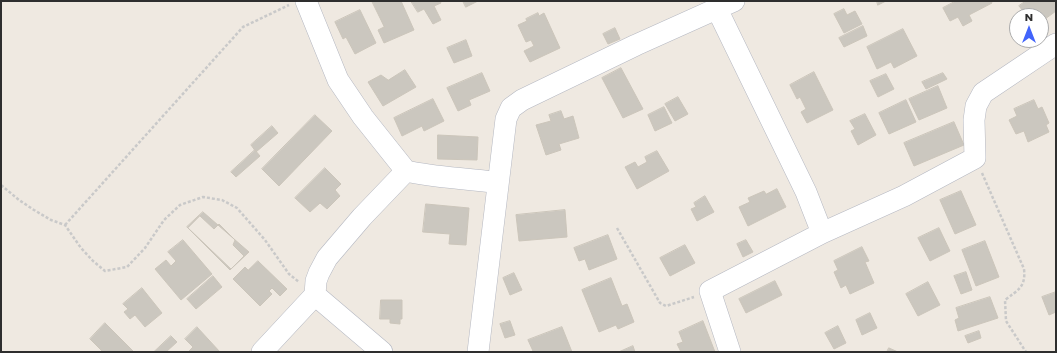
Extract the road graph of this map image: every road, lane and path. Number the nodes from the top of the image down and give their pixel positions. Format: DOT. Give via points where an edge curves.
graph roads {
  1 [pos="299,3"];
  2 [pos="725,5"];
  3 [pos="1056,44"];
  4 [pos="975,158"];
  5 [pos="406,171"];
  6 [pos="498,182"];
  7 [pos="1,184"];
  8 [pos="65,225"];
  9 [pos="617,228"];
  10 [pos="822,233"];
  11 [pos="710,291"];
  12 [pos="315,295"];
  13 [pos="262,352"];
  14 [pos="382,352"];
  15 [pos="478,352"];
  16 [pos="730,352"];
  17 [pos="1026,352"];
  1 -- 5 [label="street" via="338,80 363,117"];
  1 -- 8 [label="path" via="243,27"];
  2 -- 6 [label="street" via="522,100 511,108 506,119"];
  2 -- 10 [label="street"];
  3 -- 4 [label="street" via="983,93 976,106 974,120"];
  4 -- 10 [label="street" via="904,196"];
  4 -- 17 [label="path" via="1024,269 1025,279 1020,288 1005,300 1005,311 1006,321"];
  5 -- 6 [label="street" via="424,176"];
  5 -- 12 [label="street" via="327,258 316,281"];
  6 -- 15 [label="street"];
  7 -- 8 [label="path" via="34,210"];
  8 -- 12 [label="path" via="93,261 105,271 116,270 127,267 145,248 164,220 180,205 203,197 222,200 237,208 265,240 289,274"];
  9 -- 11 [label="path" via="660,303 672,305"];
  10 -- 11 [label="street"];
  11 -- 16 [label="street"];
  12 -- 13 [label="street"];
  12 -- 14 [label="street"];
}
